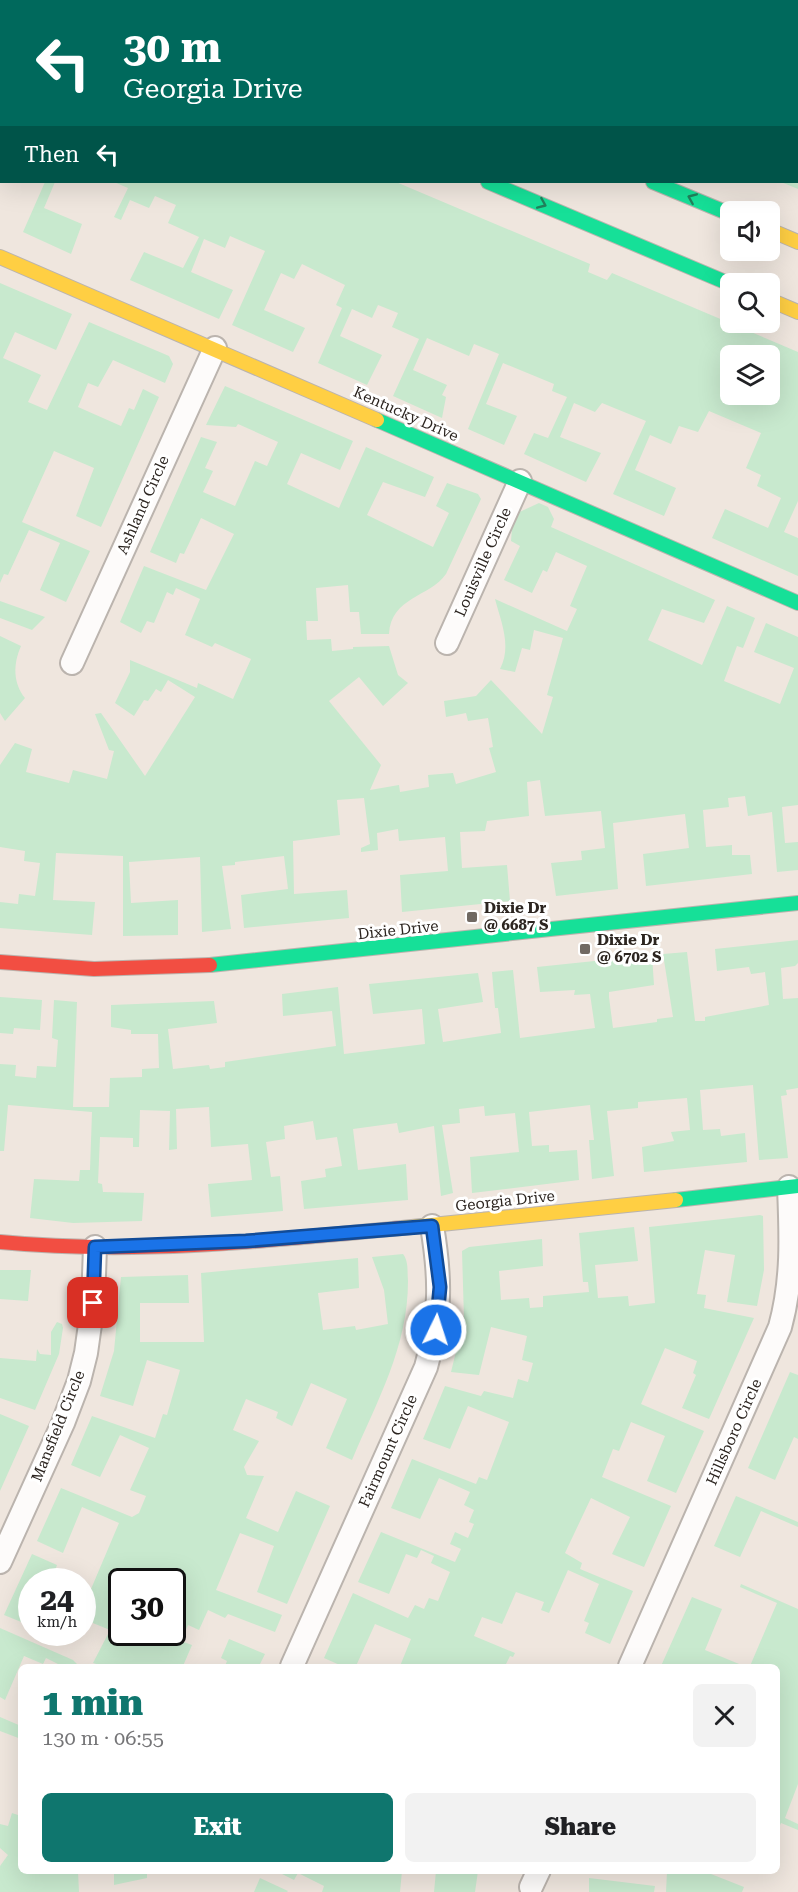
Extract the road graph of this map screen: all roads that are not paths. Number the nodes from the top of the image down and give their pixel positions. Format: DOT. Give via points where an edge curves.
graph roads {
  1 [pos="490,183"];
  2 [pos="655,183"];
  3 [pos="720,210"];
  4 [pos="780,234"];
  5 [pos="798,242"];
  6 [pos="0,257"];
  7 [pos="720,280"];
  8 [pos="780,304"];
  9 [pos="798,312"];
  10 [pos="214,348"];
  11 [pos="520,481"];
  12 [pos="798,603"];
  13 [pos="447,643"];
  14 [pos="72,663"];
  15 [pos="798,903"];
  16 [pos="0,962"];
  17 [pos="794,1186"];
  18 [pos="432,1226"];
  19 [pos="0,1242"];
  20 [pos="95,1247"];
  21 [pos="0,1562"];
  22 [pos="293,1664"];
  23 [pos="631,1664"];
  1 -- 7 [label="main road, one-way"];
  3 -- 2 [label="main road, one-way"];
  4 -- 5 [label="main road"];
  6 -- 10 [label="main road, Kentucky Drive"];
  8 -- 9 [label="main road"];
  10 -- 11 [label="main road, Kentucky Drive"];
  10 -- 14 [label="street, Ashland Circle"];
  11 -- 12 [label="main road, Kentucky Drive"];
  11 -- 13 [label="street, Louisville Circle"];
  15 -- 16 [label="main road, Dixie Drive" via="193,967 94,969"];
  17 -- 18 [label="main road, Georgia Drive"];
  17 -- 23 [label="street, Hillsboro Circle" via="792,1262 780,1327"];
  18 -- 20 [label="main road, Georgia Drive" via="246,1241"];
  18 -- 22 [label="street, Fairmount Circle" via="440,1287 436,1330 426,1367"];
  19 -- 20 [label="main road, Georgia Drive"];
  20 -- 21 [label="street, Mansfield Circle" via="93,1303 78,1381"];
}
